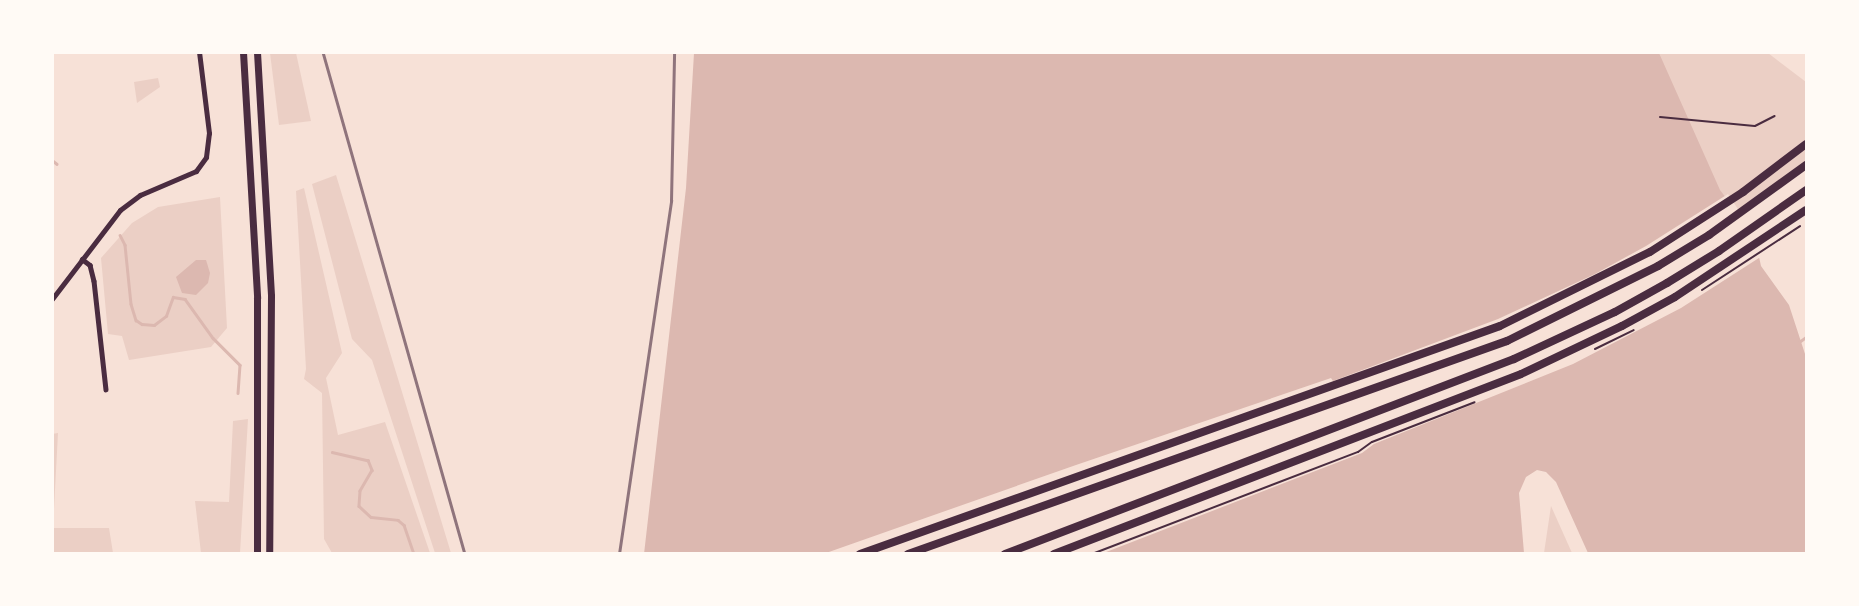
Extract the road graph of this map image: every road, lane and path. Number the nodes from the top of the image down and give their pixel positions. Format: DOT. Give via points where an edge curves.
graph roads {
  1 [pos="199,52"];
  2 [pos="243,52"];
  3 [pos="257,52"];
  4 [pos="1775,116"];
  5 [pos="1660,117"];
  6 [pos="1807,144"];
  7 [pos="1807,165"];
  8 [pos="1807,190"];
  9 [pos="1807,210"];
  10 [pos="82,259"];
  11 [pos="52,299"];
  12 [pos="106,389"];
  13 [pos="257,554"];
  14 [pos="270,554"];
  15 [pos="860,554"];
  16 [pos="908,554"];
  17 [pos="1005,554"];
  18 [pos="1054,554"];
  1 -- 10 [label="street" via="209,133 206,157 186,176 133,199"];
  2 -- 13 [label="highway" via="257,298"];
  3 -- 14 [label="highway" via="271,296"];
  4 -- 5 [label="lane" via="1755,126"];
  6 -- 15 [label="highway" via="1650,252 1500,326"];
  7 -- 16 [label="highway" via="1658,266 1507,341"];
  8 -- 17 [label="highway" via="1667,283 1514,359"];
  9 -- 18 [label="highway" via="1675,298 1521,374"];
  10 -- 11 [label="street"];
  10 -- 12 [label="street" via="90,265 93,281"];
}
